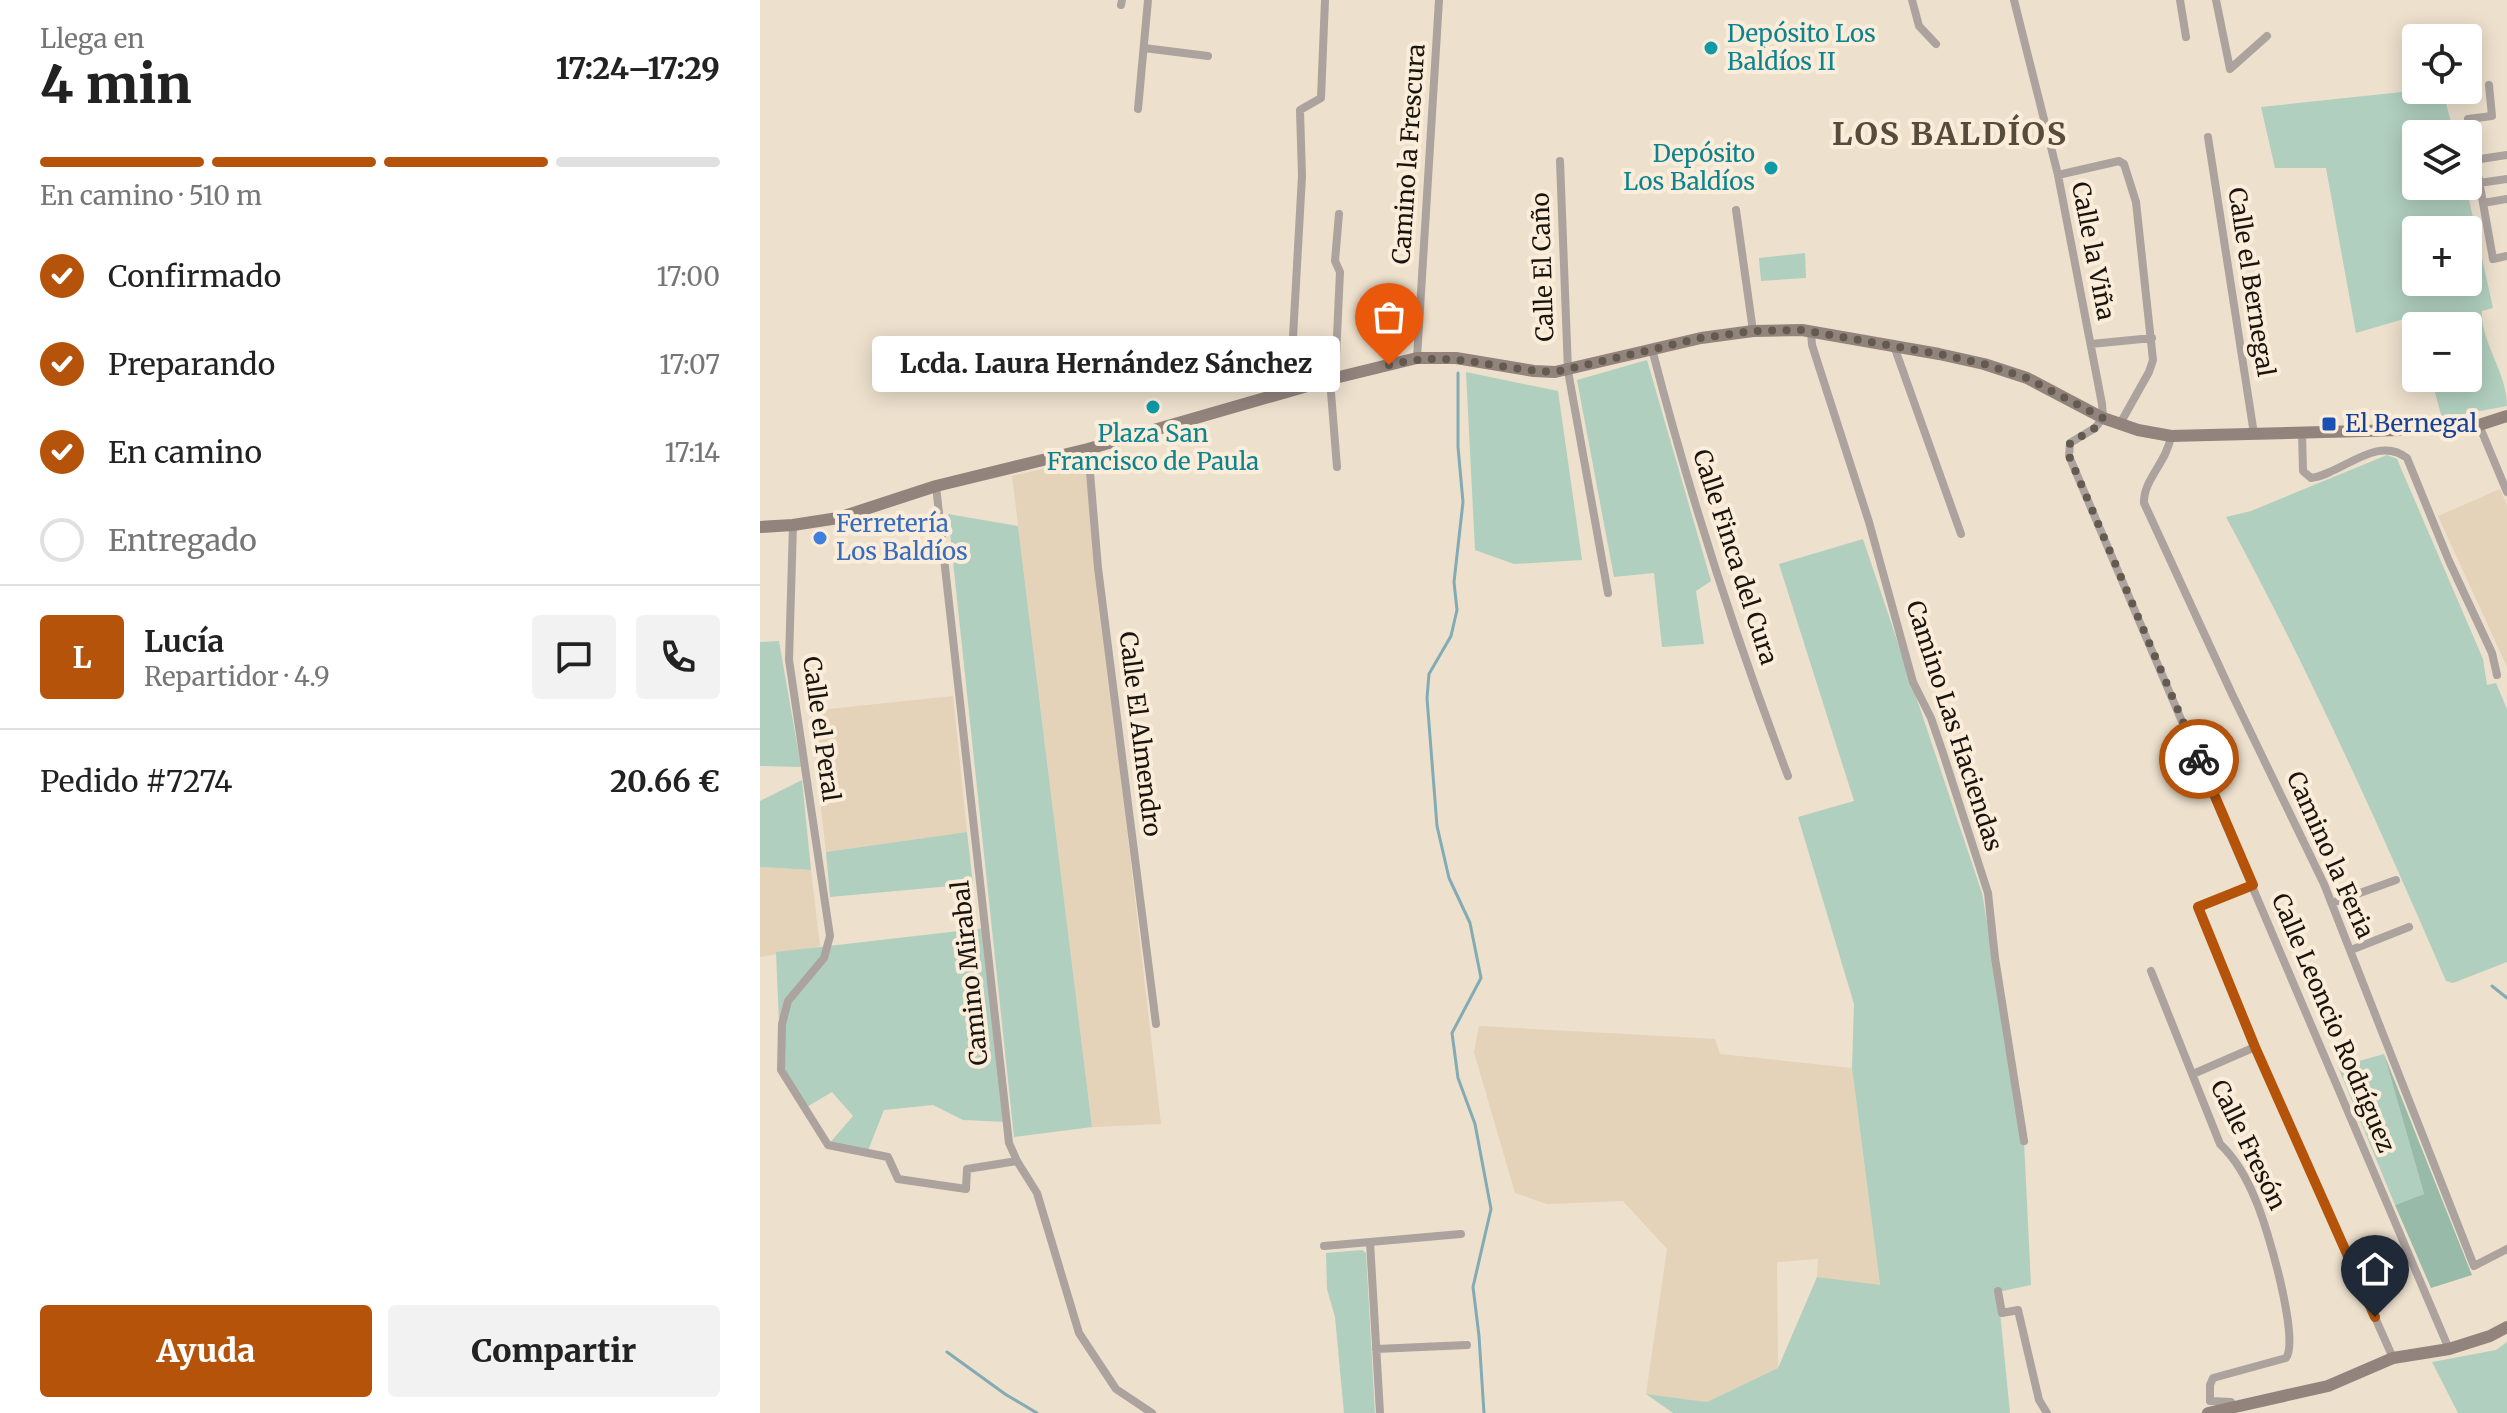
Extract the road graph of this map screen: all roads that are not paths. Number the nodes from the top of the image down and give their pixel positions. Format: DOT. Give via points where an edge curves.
graph roads {
  1 [pos="1148,0"];
  2 [pos="1325,0"];
  3 [pos="1439,0"];
  4 [pos="1912,0"];
  5 [pos="2014,0"];
  6 [pos="2180,0"];
  7 [pos="2216,0"];
  8 [pos="2267,36"];
  9 [pos="2186,37"];
  10 [pos="1936,44"];
  11 [pos="1144,48"];
  12 [pos="1208,56"];
  13 [pos="2489,85"];
  14 [pos="1138,109"];
  15 [pos="2468,120"];
  16 [pos="2208,137"];
  17 [pos="2507,155"];
  18 [pos="2482,159"];
  19 [pos="1560,161"];
  20 [pos="2058,175"];
  21 [pos="2507,179"];
  22 [pos="2482,183"];
  23 [pos="2482,198"];
  24 [pos="2507,199"];
  25 [pos="2483,203"];
  26 [pos="1736,210"];
  27 [pos="1339,214"];
  28 [pos="2507,256"];
  29 [pos="1753,331"];
  30 [pos="1811,332"];
  31 [pos="2152,338"];
  32 [pos="2091,344"];
  33 [pos="1894,346"];
  34 [pos="1652,349"];
  35 [pos="1417,358"];
  36 [pos="1568,371"];
  37 [pos="1332,379"];
  38 [pos="1290,391"];
  39 [pos="2507,416"];
  40 [pos="2103,418"];
  41 [pos="2121,422"];
  42 [pos="2479,425"];
  43 [pos="2302,433"];
  44 [pos="2254,434"];
  45 [pos="2171,436"];
  46 [pos="1088,449"];
  47 [pos="1337,467"];
  48 [pos="936,486"];
  49 [pos="2507,492"];
  50 [pos="793,525"];
  51 [pos="760,527"];
  52 [pos="1961,534"];
  53 [pos="1608,593"];
  54 [pos="2497,675"];
  55 [pos="1788,776"];
  56 [pos="2396,880"];
  57 [pos="2253,885"];
  58 [pos="2332,903"];
  59 [pos="2409,927"];
  60 [pos="2351,950"];
  61 [pos="2151,971"];
  62 [pos="1156,1024"];
  63 [pos="2255,1047"];
  64 [pos="2193,1074"];
  65 [pos="2024,1141"];
  66 [pos="1017,1161"];
  67 [pos="1461,1234"];
  68 [pos="1370,1242"];
  69 [pos="1324,1246"];
  70 [pos="2507,1249"];
  71 [pos="1998,1291"];
  72 [pos="2507,1327"];
  73 [pos="1467,1345"];
  74 [pos="1376,1349"];
  75 [pos="2449,1349"];
  76 [pos="2393,1358"];
  77 [pos="2232,1408"];
  78 [pos="1152,1413"];
  79 [pos="1380,1413"];
  80 [pos="2047,1413"];
  81 [pos="2208,1413"];
  1 -- 11 [label="street"];
  2 -- 38 [label="street" via="1321,98 1300,110 1302,176"];
  3 -- 35 [label="street, Camino la Frescura"];
  4 -- 10 [label="street" via="1919,26"];
  5 -- 20 [label="street, Calle la Viña"];
  6 -- 9 [label="street"];
  7 -- 8 [label="street" via="2230,69"];
  11 -- 12 [label="street"];
  11 -- 14 [label="street"];
  13 -- 15 [label="street" via="2492,116"];
  16 -- 44 [label="street, Calle el Bernegal"];
  17 -- 18 [label="street"];
  19 -- 36 [label="street, Calle El Caño"];
  20 -- 31 [label="street" via="2124,164 2136,202"];
  20 -- 32 [label="street, Calle la Viña"];
  21 -- 22 [label="street"];
  23 -- 25 [label="street"];
  24 -- 25 [label="street"];
  25 -- 28 [label="street" via="2493,259"];
  26 -- 29 [label="street"];
  27 -- 37 [label="street"];
  29 -- 30 [label="main road"];
  29 -- 34 [label="main road"];
  30 -- 33 [label="main road"];
  30 -- 65 [label="street, Camino Las Haciendas" via="1913,682 1931,718 1988,893"];
  31 -- 32 [label="street"];
  31 -- 41 [label="street" via="2149,372"];
  32 -- 40 [label="street, Calle la Viña"];
  33 -- 40 [label="main road" via="2027,378"];
  33 -- 52 [label="street"];
  34 -- 36 [label="main road"];
  34 -- 55 [label="street, Calle Finca del Cura" via="1700,519"];
  35 -- 36 [label="main road"];
  35 -- 37 [label="main road"];
  36 -- 53 [label="street, Calle El Caño"];
  37 -- 38 [label="main road"];
  37 -- 47 [label="street"];
  38 -- 46 [label="main road"];
  39 -- 42 [label="main road"];
  40 -- 41 [label="main road"];
  40 -- 57 [label="street, Calle Leoncio Rodríguez" via="2070,443 2069,456"];
  41 -- 45 [label="main road"];
  42 -- 43 [label="main road"];
  42 -- 49 [label="street"];
  43 -- 44 [label="main road"];
  43 -- 54 [label="street" via="2303,471 2311,478 2373,451 2399,451 2407,458"];
  44 -- 45 [label="main road"];
  45 -- 58 [label="street, Camino la Feria" via="2164,460 2143,493 2144,503"];
  46 -- 48 [label="main road"];
  46 -- 62 [label="street, Calle El Almendro" via="1098,568"];
  48 -- 50 [label="main road" via="838,518"];
  48 -- 66 [label="street, Camino Mirabal" via="1009,1143"];
  50 -- 51 [label="main road"];
  50 -- 66 [label="street, Calle el Peral" via="789,660 830,936 824,958 788,1001 781,1070 828,1145 888,1157 898,1179 966,1189 967,1169"];
  56 -- 58 [label="street"];
  57 -- 63 [label="street" via="2198,907"];
  57 -- 75 [label="street, Calle Leoncio Rodríguez"];
  58 -- 60 [label="street, Camino la Feria"];
  59 -- 60 [label="street"];
  60 -- 70 [label="street, Camino la Feria" via="2474,1266"];
  61 -- 64 [label="street, Calle Fresón"];
  63 -- 64 [label="street"];
  63 -- 76 [label="street"];
  64 -- 77 [label="street, Calle Fresón" via="2220,1144 2256,1200 2286,1310 2291,1349 2286,1358 2213,1378 2210,1401 2231,1402"];
  66 -- 78 [label="street, Camino Mirabal" via="1037,1193 1079,1333 1116,1389"];
  67 -- 68 [label="street"];
  68 -- 69 [label="street"];
  68 -- 74 [label="street"];
  71 -- 80 [label="street" via="2002,1313 2018,1310 2039,1400"];
  72 -- 75 [label="main road"];
  73 -- 74 [label="street"];
  74 -- 79 [label="street"];
  75 -- 76 [label="main road"];
  76 -- 77 [label="main road" via="2328,1386"];
  77 -- 81 [label="main road"];
}
